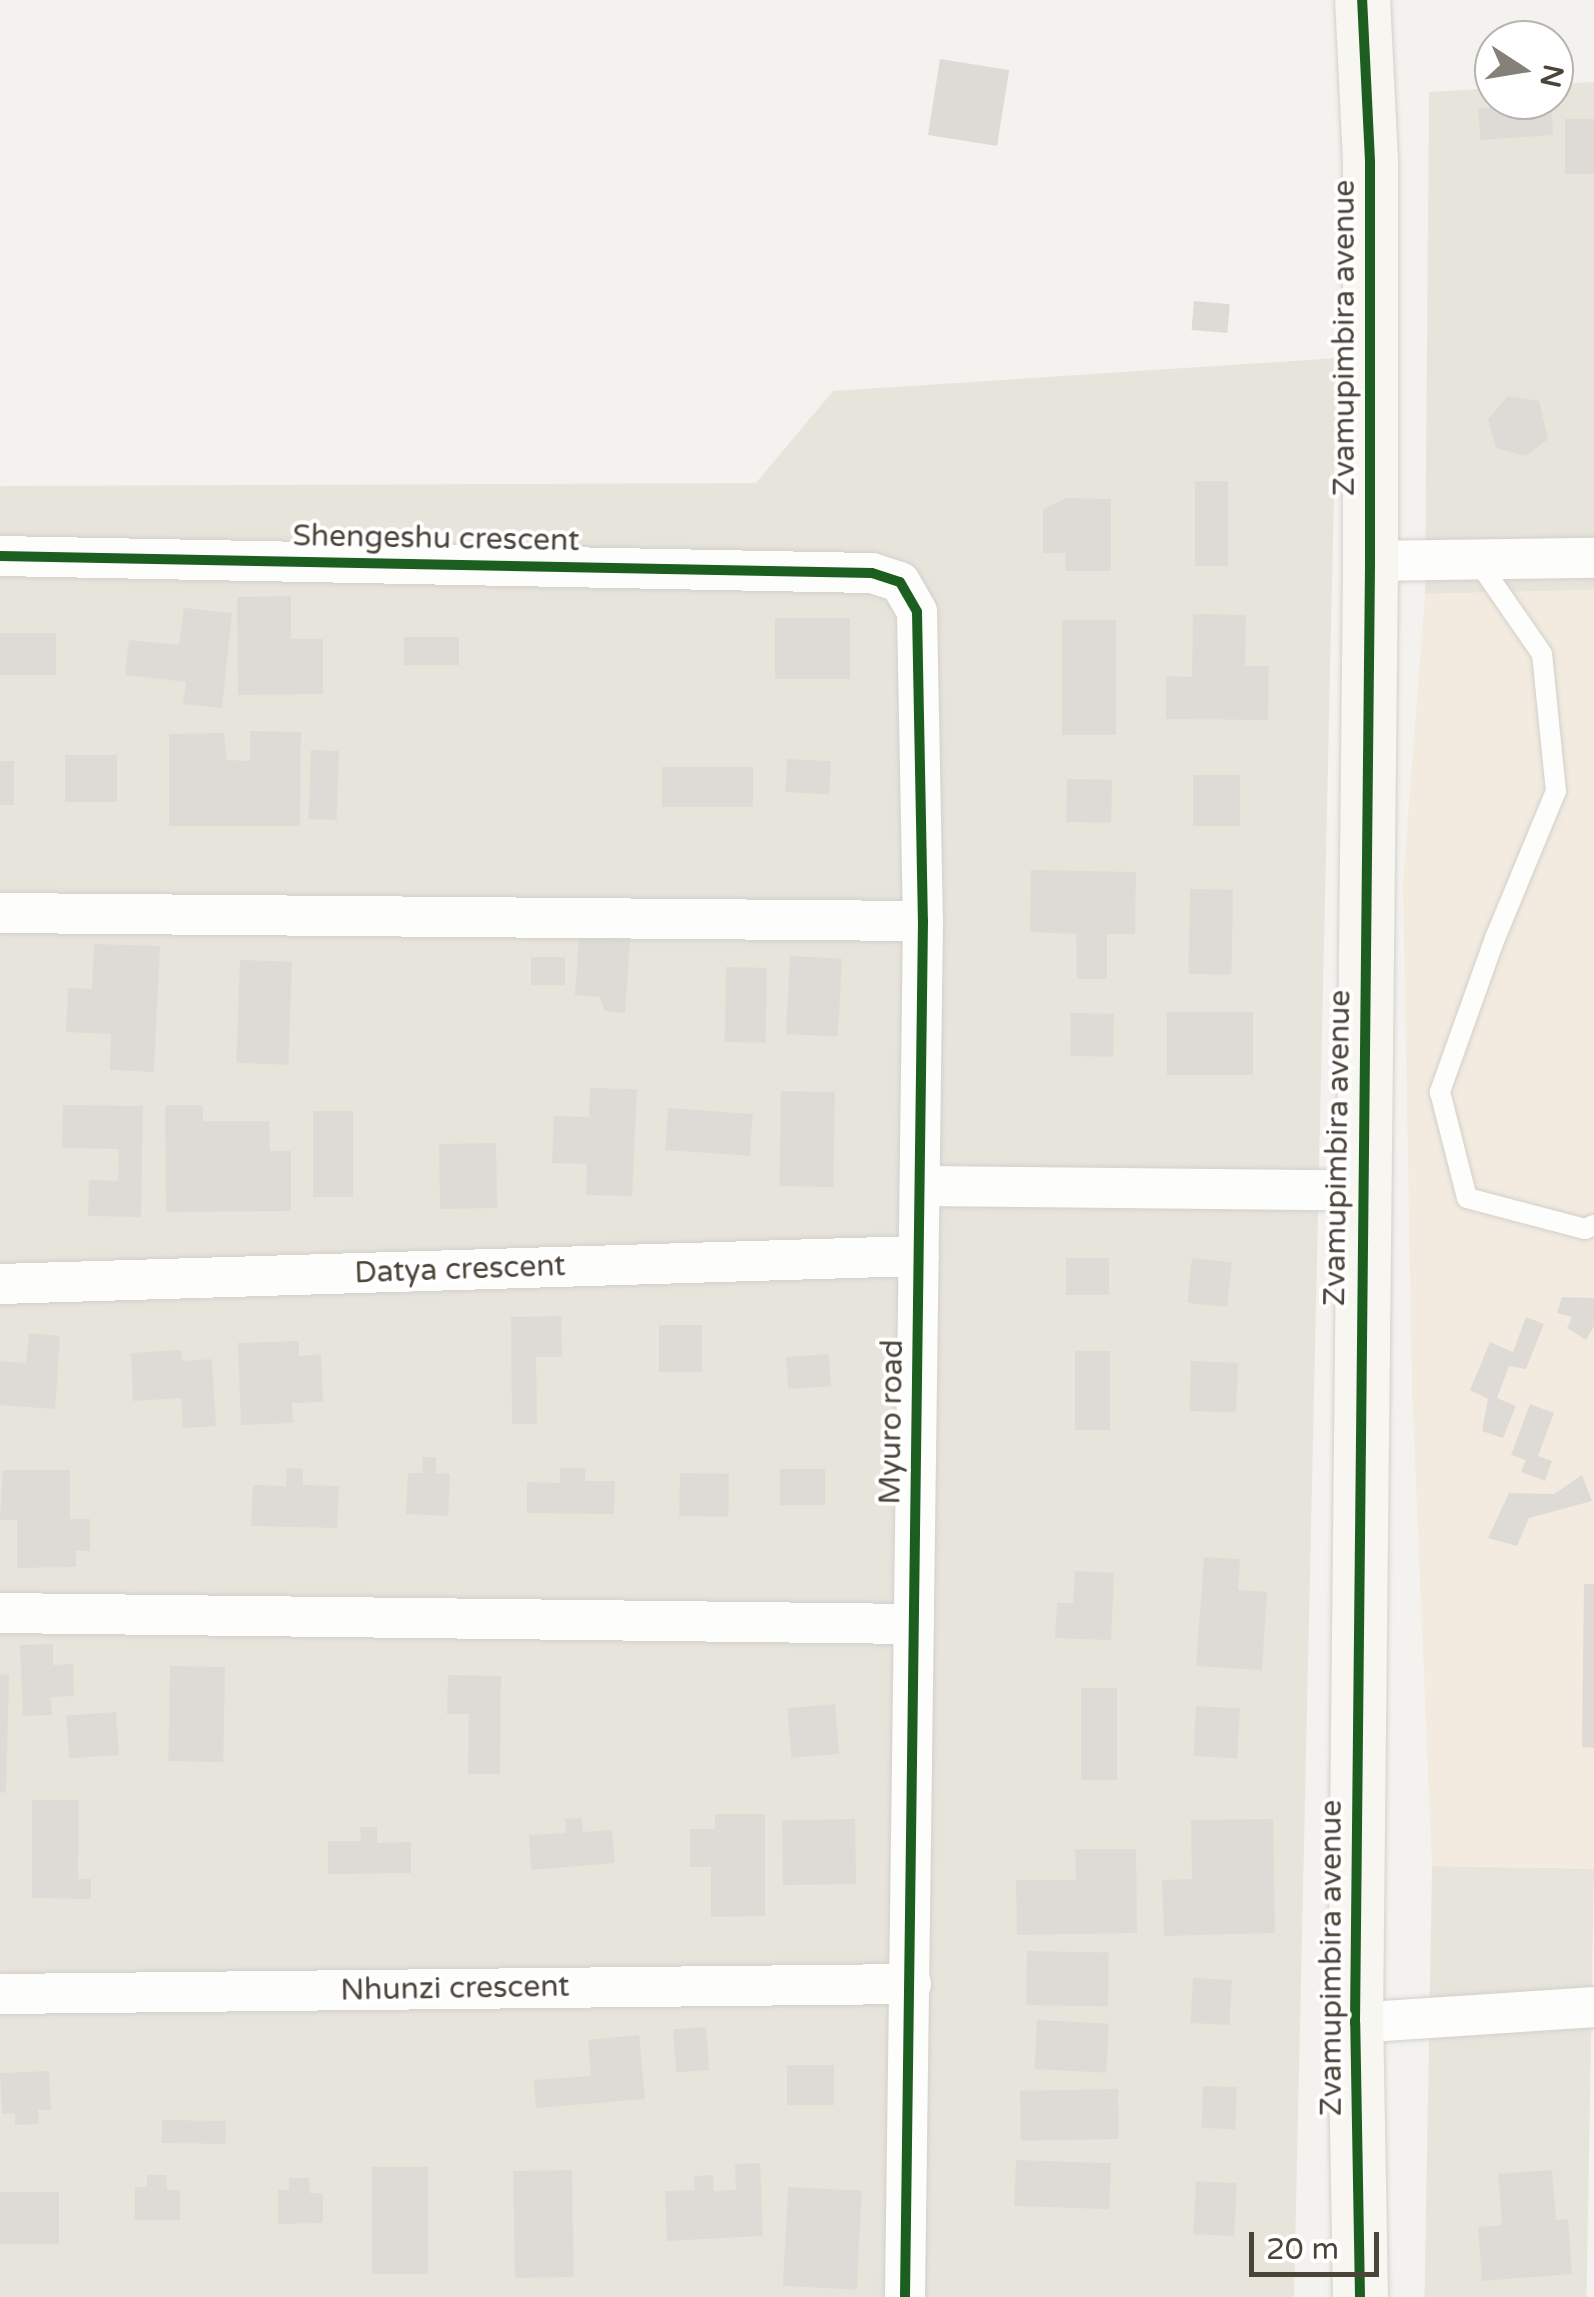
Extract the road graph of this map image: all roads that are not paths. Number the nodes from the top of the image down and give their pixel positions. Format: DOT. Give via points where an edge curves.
graph roads {
  1 [pos="1362,0"];
  2 [pos="0,556"];
  3 [pos="1594,558"];
  4 [pos="1477,560"];
  5 [pos="1370,561"];
  6 [pos="872,573"];
  7 [pos="0,914"];
  8 [pos="924,921"];
  9 [pos="920,1186"];
  10 [pos="1362,1191"];
  11 [pos="1594,1225"];
  12 [pos="919,1256"];
  13 [pos="0,1284"];
  14 [pos="0,1613"];
  15 [pos="914,1624"];
  16 [pos="911,1984"];
  17 [pos="0,1994"];
  18 [pos="1594,2007"];
  19 [pos="1355,2023"];
  20 [pos="905,2297"];
  21 [pos="1360,2297"];
  1 -- 5 [label="street, Zvamupimbira avenue" via="1370,161"];
  2 -- 6 [label="street, Shengeshu crescent"];
  3 -- 4 [label="street"];
  4 -- 5 [label="street"];
  4 -- 11 [label="lane" via="1542,654 1556,791 1440,1092 1467,1198 1586,1229"];
  5 -- 10 [label="street, Zvamupimbira avenue"];
  6 -- 8 [label="street, Myuro road" via="900,582 918,612"];
  7 -- 8 [label="street"];
  8 -- 9 [label="street, Myuro road"];
  9 -- 10 [label="street"];
  9 -- 12 [label="street, Myuro road"];
  10 -- 19 [label="street, Zvamupimbira avenue"];
  12 -- 13 [label="street, Datya crescent"];
  12 -- 15 [label="street, Myuro road"];
  14 -- 15 [label="street"];
  15 -- 16 [label="street, Myuro road"];
  16 -- 17 [label="street, Nhunzi crescent"];
  16 -- 20 [label="street, Myuro road"];
  18 -- 19 [label="street"];
  19 -- 21 [label="street, Zvamupimbira avenue"];
}
